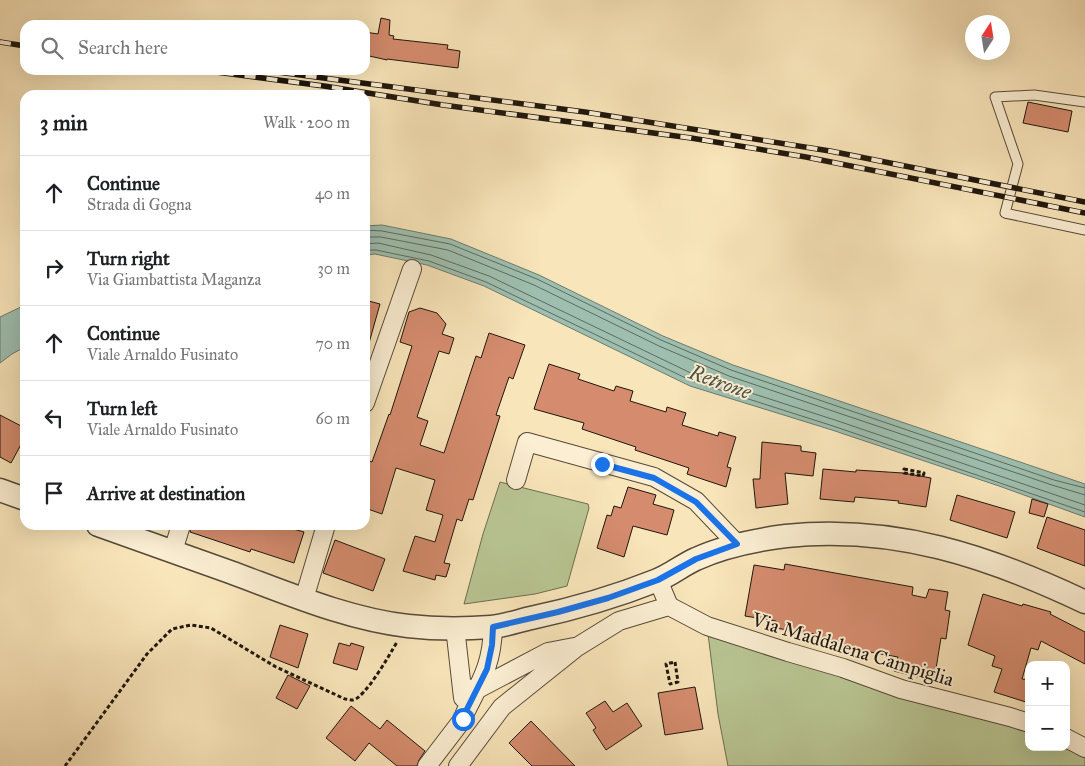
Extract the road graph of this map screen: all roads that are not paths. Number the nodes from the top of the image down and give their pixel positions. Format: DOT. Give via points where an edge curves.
graph roads {
  1 [pos="1085,102"];
  2 [pos="1085,230"];
  3 [pos="412,269"];
  4 [pos="370,389"];
  5 [pos="516,480"];
  6 [pos="0,490"];
  7 [pos="20,497"];
  8 [pos="112,530"];
  9 [pos="179,530"];
  10 [pos="325,530"];
  11 [pos="737,544"];
  12 [pos="173,551"];
  13 [pos="658,580"];
  14 [pos="304,599"];
  15 [pos="1085,602"];
  16 [pos="669,606"];
  17 [pos="455,627"];
  18 [pos="493,627"];
  19 [pos="577,647"];
  20 [pos="469,689"];
  21 [pos="1025,722"];
  22 [pos="1070,740"];
  23 [pos="1085,748"];
  24 [pos="427,766"];
  25 [pos="458,766"];
  1 -- 2 [label="lane" via="1034,95 995,97 1018,164 1005,213"];
  3 -- 4 [label="street"];
  5 -- 11 [label="street" via="527,442 654,478 696,502"];
  6 -- 7 [label="street"];
  8 -- 12 [label="street"];
  9 -- 12 [label="street"];
  10 -- 14 [label="street"];
  11 -- 13 [label="street" via="696,559"];
  11 -- 15 [label="street" via="812,534 847,534 917,542 1004,566"];
  12 -- 14 [label="street"];
  13 -- 16 [label="street"];
  13 -- 18 [label="street" via="608,598"];
  14 -- 17 [label="street" via="362,617 406,626"];
  16 -- 19 [label="street" via="619,621"];
  16 -- 21 [label="street, Via Maddalena Campiglia" via="707,626 901,689"];
  17 -- 18 [label="street"];
  17 -- 20 [label="street"];
  18 -- 20 [label="street" via="487,669"];
  19 -- 20 [label="street" via="548,652"];
  19 -- 25 [label="street" via="502,707"];
  20 -- 24 [label="street" via="463,719"];
  22 -- 23 [label="street"];
}
